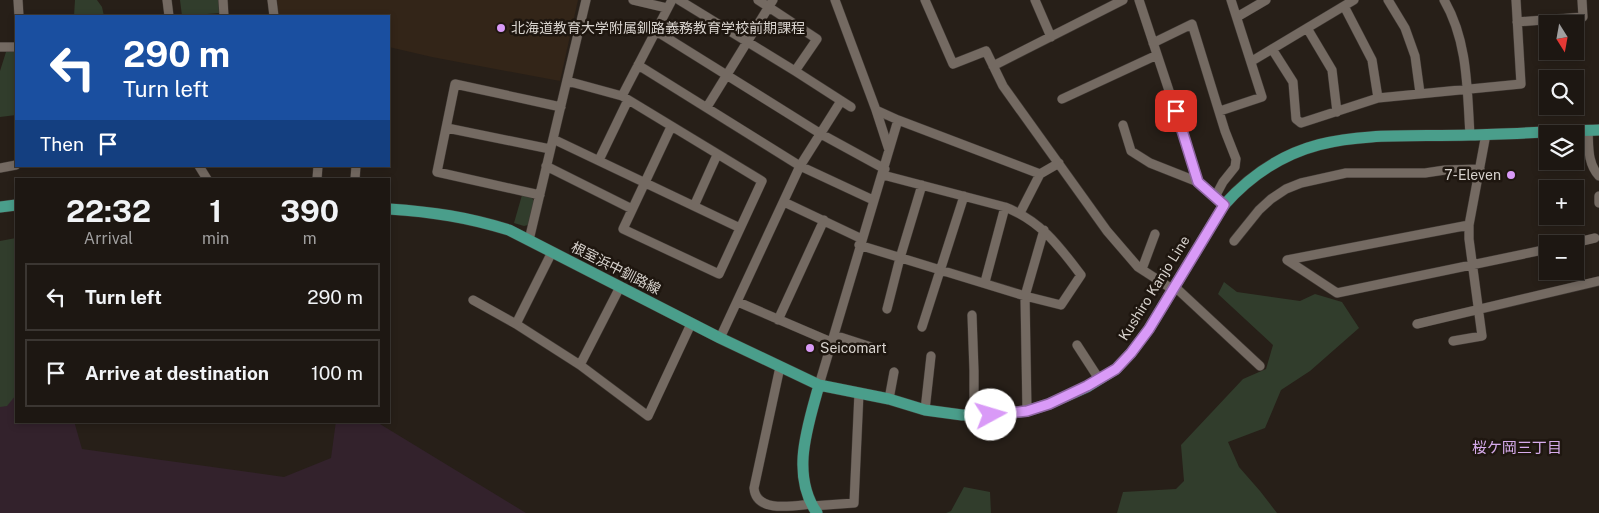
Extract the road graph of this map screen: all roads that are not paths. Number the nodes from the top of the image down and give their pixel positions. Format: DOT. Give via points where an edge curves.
graph roads {
  1 [pos="16,0"];
  2 [pos="167,0"];
  3 [pos="223,0"];
  4 [pos="272,0"];
  5 [pos="586,0"];
  6 [pos="633,0"];
  7 [pos="679,0"];
  8 [pos="758,0"];
  9 [pos="835,0"];
  10 [pos="924,0"];
  11 [pos="1035,0"];
  12 [pos="1123,0"];
  13 [pos="1139,0"];
  14 [pos="1231,0"];
  15 [pos="1266,0"];
  16 [pos="1354,0"];
  17 [pos="1388,0"];
  18 [pos="1444,0"];
  19 [pos="1516,0"];
  20 [pos="1582,0"];
  21 [pos="771,3"];
  22 [pos="669,4"];
  23 [pos="1106,4"];
  24 [pos="1344,6"];
  25 [pos="19,15"];
  26 [pos="169,15"];
  27 [pos="224,15"];
  28 [pos="274,15"];
  29 [pos="1237,17"];
  30 [pos="1517,22"];
  31 [pos="1307,28"];
  32 [pos="656,31"];
  33 [pos="1051,37"];
  34 [pos="748,42"];
  35 [pos="1153,43"];
  36 [pos="0,47"];
  37 [pos="15,48"];
  38 [pos="1272,49"];
  39 [pos="1157,55"];
  40 [pos="1252,61"];
  41 [pos="638,65"];
  42 [pos="992,66"];
  43 [pos="796,71"];
  44 [pos="726,76"];
  45 [pos="567,81"];
  46 [pos="1467,89"];
  47 [pos="1420,93"];
  48 [pos="625,98"];
  49 [pos="1378,98"];
  50 [pos="1062,99"];
  51 [pos="841,102"];
  52 [pos="561,107"];
  53 [pos="707,107"];
  54 [pos="851,107"];
  55 [pos="876,110"];
  56 [pos="1220,111"];
  57 [pos="1337,112"];
  58 [pos="898,120"];
  59 [pos="1123,125"];
  60 [pos="671,127"];
  61 [pos="447,128"];
  62 [pos="1594,130"];
  63 [pos="821,134"];
  64 [pos="1486,134"];
  65 [pos="1470,135"];
  66 [pos="553,139"];
  67 [pos="550,149"];
  68 [pos="889,150"];
  69 [pos="718,155"];
  70 [pos="599,160"];
  71 [pos="1059,163"];
  72 [pos="15,165"];
  73 [pos="546,166"];
  74 [pos="800,166"];
  75 [pos="199,167"];
  76 [pos="0,168"];
  77 [pos="1480,169"];
  78 [pos="884,172"];
  79 [pos="1040,174"];
  80 [pos="1599,176"];
  81 [pos="206,178"];
  82 [pos="645,182"];
  83 [pos="1198,182"];
  84 [pos="922,185"];
  85 [pos="540,195"];
  86 [pos="964,196"];
  87 [pos="1599,196"];
  88 [pos="873,200"];
  89 [pos="1220,201"];
  90 [pos="784,202"];
  91 [pos="1599,203"];
  92 [pos="15,205"];
  93 [pos="694,206"];
  94 [pos="1006,207"];
  95 [pos="0,208"];
  96 [pos="390,209"];
  97 [pos="632,209"];
  98 [pos="1020,213"];
  99 [pos="824,220"];
  100 [pos="1469,225"];
  101 [pos="740,228"];
  102 [pos="1044,230"];
  103 [pos="1155,234"];
  104 [pos="1595,238"];
  105 [pos="529,240"];
  106 [pos="1234,241"];
  107 [pos="1584,241"];
  108 [pos="860,242"];
  109 [pos="1539,251"];
  110 [pos="552,252"];
  111 [pos="900,258"];
  112 [pos="1473,265"];
  113 [pos="1142,269"];
  114 [pos="941,270"];
  115 [pos="1599,281"];
  116 [pos="984,282"];
  117 [pos="620,287"];
  118 [pos="1173,288"];
  119 [pos="1025,296"];
  120 [pos="473,300"];
  121 [pos="738,302"];
  122 [pos="887,309"];
  123 [pos="1479,309"];
  124 [pos="972,315"];
  125 [pos="778,320"];
  126 [pos="516,324"];
  127 [pos="691,324"];
  128 [pos="1417,324"];
  129 [pos="922,327"];
  130 [pos="720,338"];
  131 [pos="832,339"];
  132 [pos="1452,341"];
  133 [pos="1077,345"];
  134 [pos="871,348"];
  135 [pos="931,356"];
  136 [pos="580,365"];
  137 [pos="1260,366"];
  138 [pos="780,367"];
  139 [pos="894,372"];
  140 [pos="1099,379"];
  141 [pos="819,385"];
  142 [pos="859,393"];
  143 [pos="889,399"];
  144 [pos="925,410"];
  145 [pos="1027,411"];
  146 [pos="974,415"];
  147 [pos="813,508"];
  1 -- 25 [label="street"];
  2 -- 26 [label="street"];
  3 -- 27 [label="street"];
  4 -- 28 [label="street"];
  5 -- 45 [label="street"];
  6 -- 22 [label="street"];
  7 -- 34 [label="street"];
  8 -- 21 [label="street"];
  9 -- 55 [label="street"];
  10 -- 42 [label="street" via="953,64 986,51"];
  11 -- 33 [label="street"];
  12 -- 23 [label="street"];
  13 -- 35 [label="street"];
  14 -- 29 [label="street"];
  15 -- 29 [label="street"];
  16 -- 24 [label="street"];
  17 -- 47 [label="street" via="1405,28 1415,56"];
  18 -- 46 [label="street" via="1463,48"];
  19 -- 30 [label="street"];
  20 -- 30 [label="street" via="1584,17"];
  21 -- 34 [label="street"];
  21 -- 43 [label="street" via="817,39"];
  22 -- 32 [label="street"];
  23 -- 33 [label="street"];
  24 -- 31 [label="street"];
  24 -- 49 [label="street" via="1372,60"];
  29 -- 40 [label="street"];
  30 -- 46 [label="street" via="1521,84"];
  31 -- 38 [label="street"];
  31 -- 57 [label="street" via="1332,70"];
  32 -- 41 [label="street"];
  32 -- 44 [label="street"];
  33 -- 42 [label="street"];
  34 -- 43 [label="street"];
  34 -- 44 [label="street"];
  35 -- 39 [label="street"];
  35 -- 56 [label="street" via="1192,24"];
  36 -- 37 [label="street"];
  38 -- 40 [label="street"];
  38 -- 57 [label="street" via="1293,82 1296,118 1301,123"];
  39 -- 50 [label="street"];
  39 -- 83 [label="street"];
  40 -- 56 [label="street" via="1262,97"];
  41 -- 48 [label="street"];
  41 -- 53 [label="street"];
  42 -- 71 [label="street"];
  43 -- 51 [label="street"];
  44 -- 53 [label="street"];
  44 -- 63 [label="street"];
  45 -- 48 [label="street"];
  45 -- 52 [label="street"];
  46 -- 47 [label="street"];
  46 -- 65 [label="street"];
  47 -- 49 [label="street"];
  48 -- 60 [label="street"];
  48 -- 70 [label="street"];
  49 -- 57 [label="street"];
  51 -- 54 [label="street"];
  51 -- 63 [label="street"];
  52 -- 61 [label="street" via="455,84"];
  52 -- 66 [label="street"];
  53 -- 74 [label="street"];
  55 -- 58 [label="street"];
  55 -- 68 [label="street"];
  56 -- 89 [label="street" via="1236,159 1236,167 1223,182"];
  58 -- 68 [label="street"];
  58 -- 79 [label="street"];
  59 -- 83 [label="street" via="1131,151 1150,163"];
  60 -- 69 [label="street"];
  60 -- 82 [label="street"];
  61 -- 67 [label="street"];
  61 -- 85 [label="street" via="437,172"];
  62 -- 64 [label="main road, Kushiro Kanjo Line"];
  62 -- 80 [label="street" via="1590,160"];
  63 -- 74 [label="street"];
  63 -- 78 [label="street"];
  64 -- 65 [label="main road, Kushiro Kanjo Line"];
  64 -- 77 [label="street"];
  65 -- 89 [label="main road, Kushiro Kanjo Line" via="1368,136 1316,144 1263,170"];
  66 -- 67 [label="street"];
  66 -- 70 [label="street"];
  67 -- 73 [label="street"];
  68 -- 78 [label="street"];
  69 -- 93 [label="street"];
  69 -- 101 [label="street" via="762,181"];
  70 -- 82 [label="street"];
  71 -- 79 [label="street"];
  71 -- 113 [label="street" via="1107,231"];
  72 -- 76 [label="street"];
  73 -- 85 [label="street"];
  73 -- 97 [label="street"];
  74 -- 88 [label="street"];
  74 -- 90 [label="street"];
  75 -- 81 [label="street"];
  77 -- 100 [label="street"];
  77 -- 106 [label="street" via="1346,173 1301,183 1271,199"];
  78 -- 84 [label="street"];
  78 -- 88 [label="street"];
  79 -- 98 [label="street"];
  82 -- 93 [label="street"];
  82 -- 97 [label="street"];
  83 -- 89 [label="street"];
  84 -- 86 [label="street"];
  84 -- 111 [label="street"];
  85 -- 105 [label="street"];
  86 -- 94 [label="street"];
  86 -- 114 [label="street"];
  87 -- 91 [label="street"];
  88 -- 108 [label="street"];
  89 -- 118 [label="main road, Kushiro Kanjo Line"];
  90 -- 99 [label="street"];
  90 -- 121 [label="street"];
  92 -- 95 [label="main road"];
  93 -- 101 [label="street"];
  94 -- 98 [label="street"];
  94 -- 116 [label="street"];
  96 -- 105 [label="main road, 根室浜中釧路線" via="478,220"];
  97 -- 101 [label="street" via="622,229 719,274"];
  98 -- 102 [label="street"];
  99 -- 108 [label="street"];
  99 -- 125 [label="street"];
  100 -- 112 [label="street"];
  100 -- 112 [label="street" via="1287,260 1337,293"];
  102 -- 119 [label="street"];
  102 -- 119 [label="street" via="1082,275 1061,305"];
  103 -- 113 [label="street"];
  104 -- 107 [label="street"];
  105 -- 110 [label="main road, 根室浜中釧路線"];
  108 -- 111 [label="street"];
  108 -- 131 [label="street"];
  109 -- 112 [label="street"];
  110 -- 117 [label="main road, 根室浜中釧路線"];
  110 -- 126 [label="street"];
  111 -- 114 [label="street"];
  111 -- 122 [label="street"];
  112 -- 123 [label="street"];
  113 -- 118 [label="street"];
  114 -- 116 [label="street"];
  114 -- 129 [label="street"];
  115 -- 123 [label="street"];
  116 -- 119 [label="street"];
  117 -- 127 [label="main road, 根室浜中釧路線"];
  117 -- 136 [label="street"];
  118 -- 137 [label="street"];
  118 -- 140 [label="main road, Kushiro Kanjo Line" via="1131,353 1116,369"];
  119 -- 145 [label="street"];
  120 -- 126 [label="street"];
  121 -- 125 [label="street"];
  121 -- 130 [label="street"];
  123 -- 128 [label="street"];
  123 -- 132 [label="street" via="1482,336"];
  124 -- 146 [label="street"];
  125 -- 131 [label="street"];
  126 -- 136 [label="street"];
  127 -- 130 [label="main road, 根室浜中釧路線"];
  127 -- 136 [label="street" via="648,416"];
  130 -- 138 [label="main road, 根室浜中釧路線"];
  131 -- 134 [label="street"];
  131 -- 141 [label="street"];
  133 -- 140 [label="street"];
  135 -- 144 [label="street"];
  138 -- 141 [label="main road, 根室浜中釧路線"];
  138 -- 147 [label="street" via="754,495 758,502 769,506"];
  139 -- 143 [label="street"];
  140 -- 145 [label="main road, Kushiro Kanjo Line" via="1049,404"];
  141 -- 142 [label="main road, Kushiro Kanjo Line"];
  141 -- 147 [label="main road" via="802,455 805,487"];
  142 -- 143 [label="main road, Kushiro Kanjo Line"];
  142 -- 147 [label="street" via="854,503"];
  143 -- 144 [label="main road, Kushiro Kanjo Line"];
  144 -- 146 [label="main road, Kushiro Kanjo Line"];
  145 -- 146 [label="main road, Kushiro Kanjo Line"];
}
